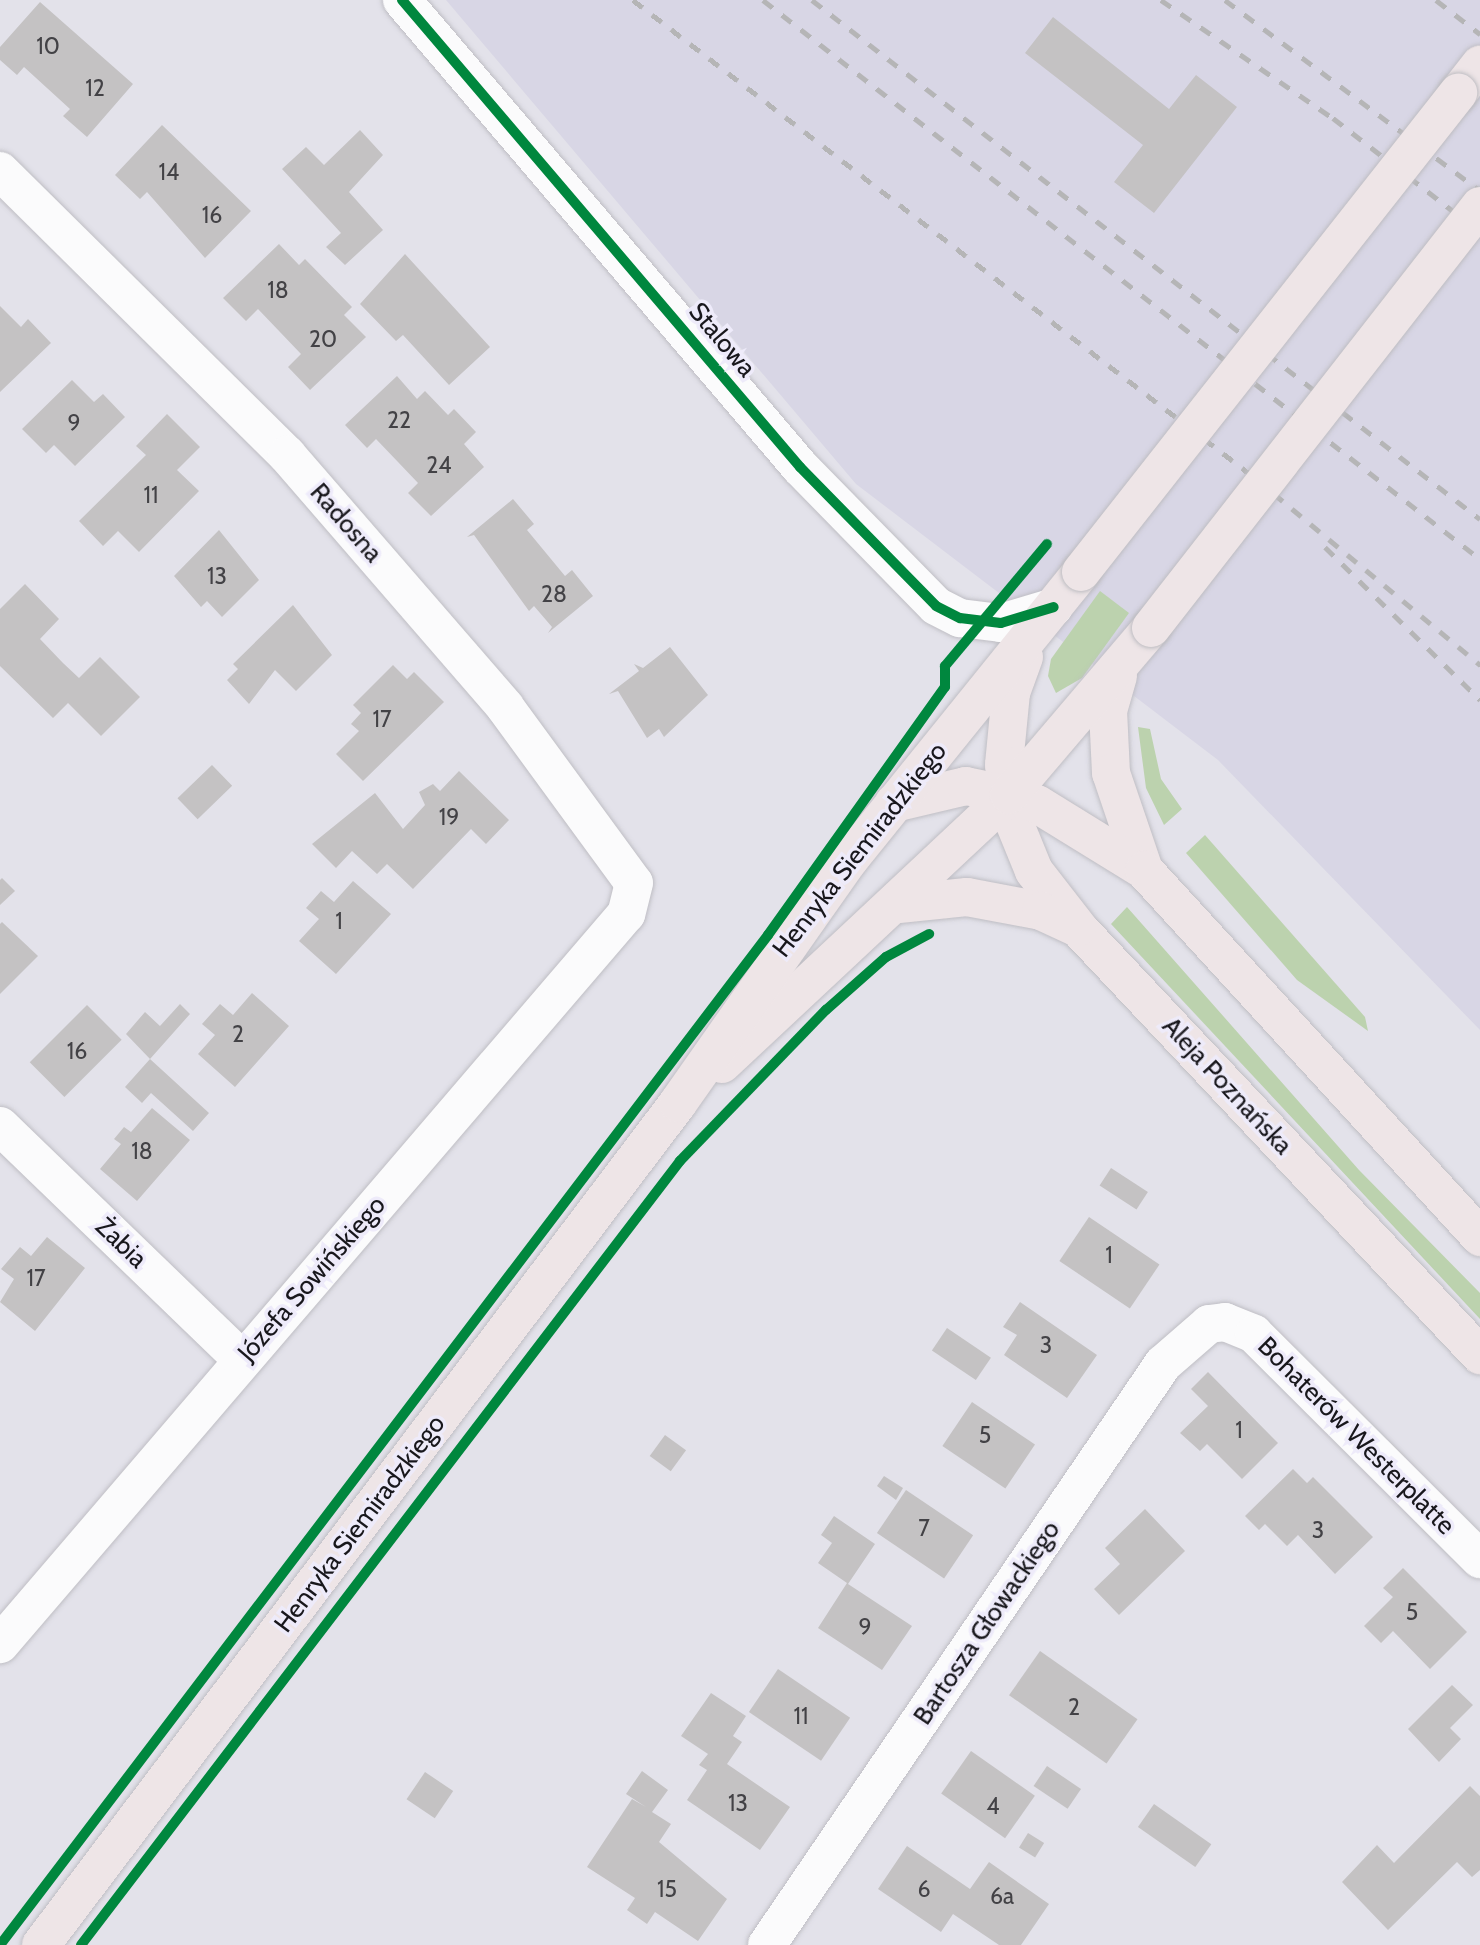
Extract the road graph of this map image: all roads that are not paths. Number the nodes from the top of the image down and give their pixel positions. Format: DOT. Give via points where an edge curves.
graph roads {
  1 [pos="402,0"];
  2 [pos="1480,65"];
  3 [pos="0,171"];
  4 [pos="1480,206"];
  5 [pos="1054,607"];
  6 [pos="1121,667"];
  7 [pos="1009,795"];
  8 [pos="894,803"];
  9 [pos="1144,870"];
  10 [pos="899,904"];
  11 [pos="626,915"];
  12 [pos="1080,930"];
  13 [pos="678,1103"];
  14 [pos="0,1126"];
  15 [pos="1480,1237"];
  16 [pos="1224,1322"];
  17 [pos="1480,1355"];
  18 [pos="242,1360"];
  19 [pos="1480,1559"];
  20 [pos="0,1644"];
  21 [pos="41,1945"];
  22 [pos="767,1945"];
  1 -- 5 [label="street, Stalowa" via="808,476 936,606 960,618 1001,623"];
  2 -- 5 [label="main road, bridge"];
  3 -- 11 [label="street, Radosna" via="287,456 505,707 629,872 634,883"];
  4 -- 6 [label="main road, Henryka Siemiradzkiego, bridge"];
  5 -- 7 [label="main road, Aleja Poznańska" via="1011,693 1004,741"];
  5 -- 8 [label="main road, Henryka Siemiradzkiego"];
  6 -- 7 [label="main road, Henryka Siemiradzkiego"];
  6 -- 9 [label="main road" via="1108,710 1108,752"];
  7 -- 8 [label="main road" via="966,786"];
  7 -- 9 [label="main road" via="1055,814"];
  7 -- 10 [label="main road, Henryka Siemiradzkiego"];
  7 -- 12 [label="main road, Aleja Poznańska" via="1034,871"];
  8 -- 13 [label="main road, Henryka Siemiradzkiego" via="770,966"];
  9 -- 15 [label="main road"];
  10 -- 12 [label="main road" via="967,897 1041,911"];
  10 -- 13 [label="main road, Henryka Siemiradzkiego"];
  11 -- 18 [label="street, Józefa Sowińskiego"];
  12 -- 17 [label="main road, Aleja Poznańska"];
  13 -- 21 [label="main road, Henryka Siemiradzkiego"];
  14 -- 18 [label="street, Żabia"];
  16 -- 19 [label="street, Bohaterów Westerplatte" via="1274,1351"];
  16 -- 22 [label="street, Bartosza Głowackiego" via="1192,1334 1163,1364"];
  18 -- 20 [label="street, Józefa Sowińskiego"];
}
